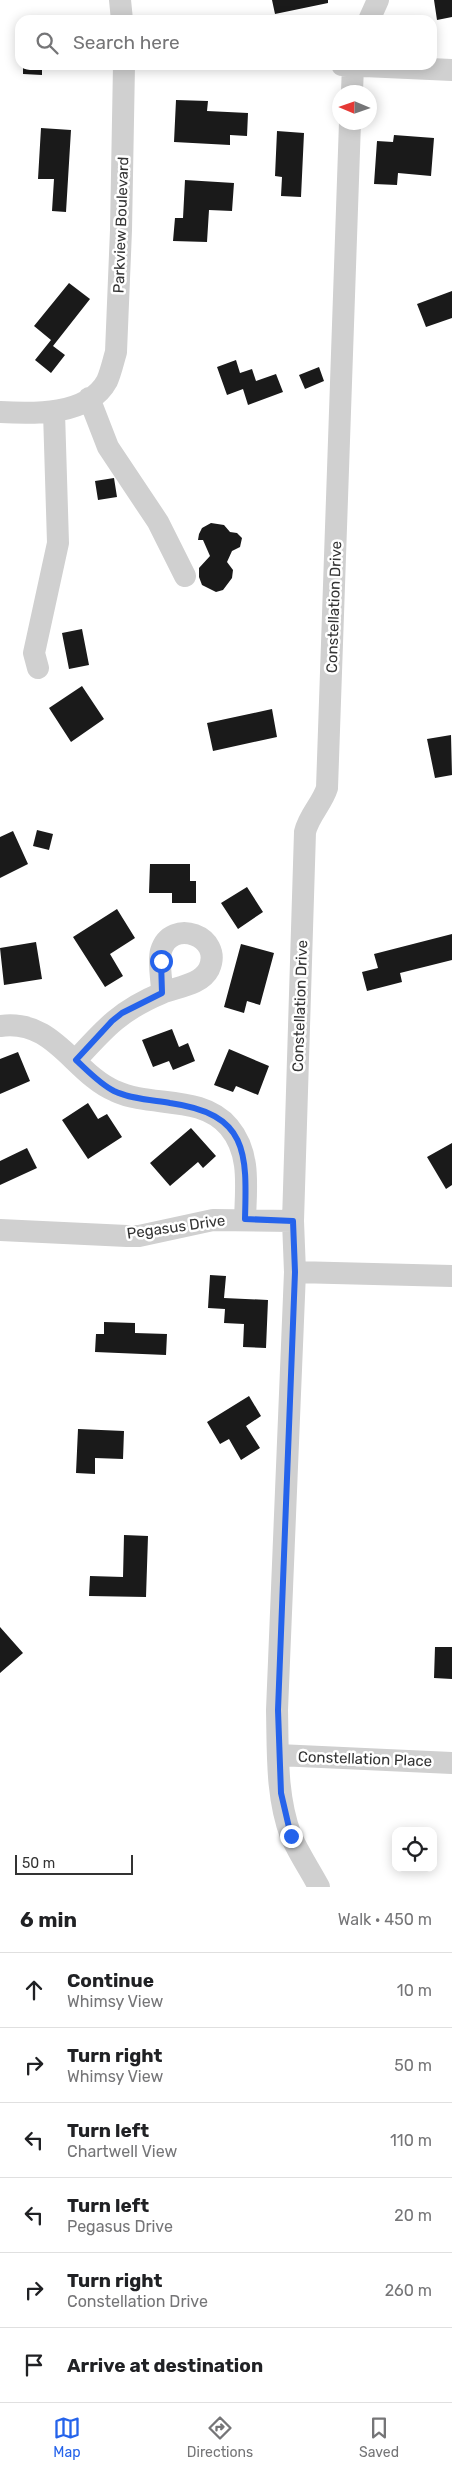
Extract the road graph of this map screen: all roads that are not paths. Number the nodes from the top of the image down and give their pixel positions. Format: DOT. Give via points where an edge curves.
graph roads {
  1 [pos="120,0"];
  2 [pos="378,0"];
  3 [pos="122,15"];
  4 [pos="371,15"];
  5 [pos="437,69"];
  6 [pos="124,70"];
  7 [pos="353,70"];
  8 [pos="452,70"];
  9 [pos="352,85"];
  10 [pos="350,130"];
  11 [pos="89,398"];
  12 [pos="0,412"];
  13 [pos="54,412"];
  14 [pos="185,576"];
  15 [pos="38,668"];
  16 [pos="162,993"];
  17 [pos="0,1026"];
  18 [pos="76,1060"];
  19 [pos="245,1219"];
  20 [pos="293,1221"];
  21 [pos="0,1230"];
  22 [pos="295,1272"];
  23 [pos="452,1276"];
  24 [pos="278,1756"];
  25 [pos="452,1763"];
  26 [pos="319,1887"];
  1 -- 3 [label="street"];
  2 -- 4 [label="street"];
  5 -- 8 [label="street"];
  6 -- 11 [label="street, Parkview Boulevard" via="116,352 106,383"];
  7 -- 9 [label="street"];
  10 -- 20 [label="street, Constellation Drive" via="327,788 308,820 305,832"];
  11 -- 13 [label="street"];
  11 -- 14 [label="street" via="108,447 158,522"];
  12 -- 13 [label="street"];
  13 -- 15 [label="street" via="58,542 34,653"];
  16 -- 18 [label="street" via="122,1013"];
  17 -- 18 [label="street" via="20,1026 44,1033"];
  18 -- 19 [label="street" via="114,1091 200,1108 228,1127 237,1138 246,1165"];
  19 -- 20 [label="street, Pegasus Drive"];
  19 -- 21 [label="street, Pegasus Drive" via="200,1222 139,1236"];
  20 -- 22 [label="street, Constellation Drive"];
  22 -- 23 [label="street"];
  22 -- 24 [label="street, Constellation Drive"];
  24 -- 25 [label="street, Constellation Place"];
  24 -- 26 [label="street, Constellation Drive" via="285,1815 291,1836"];
}
